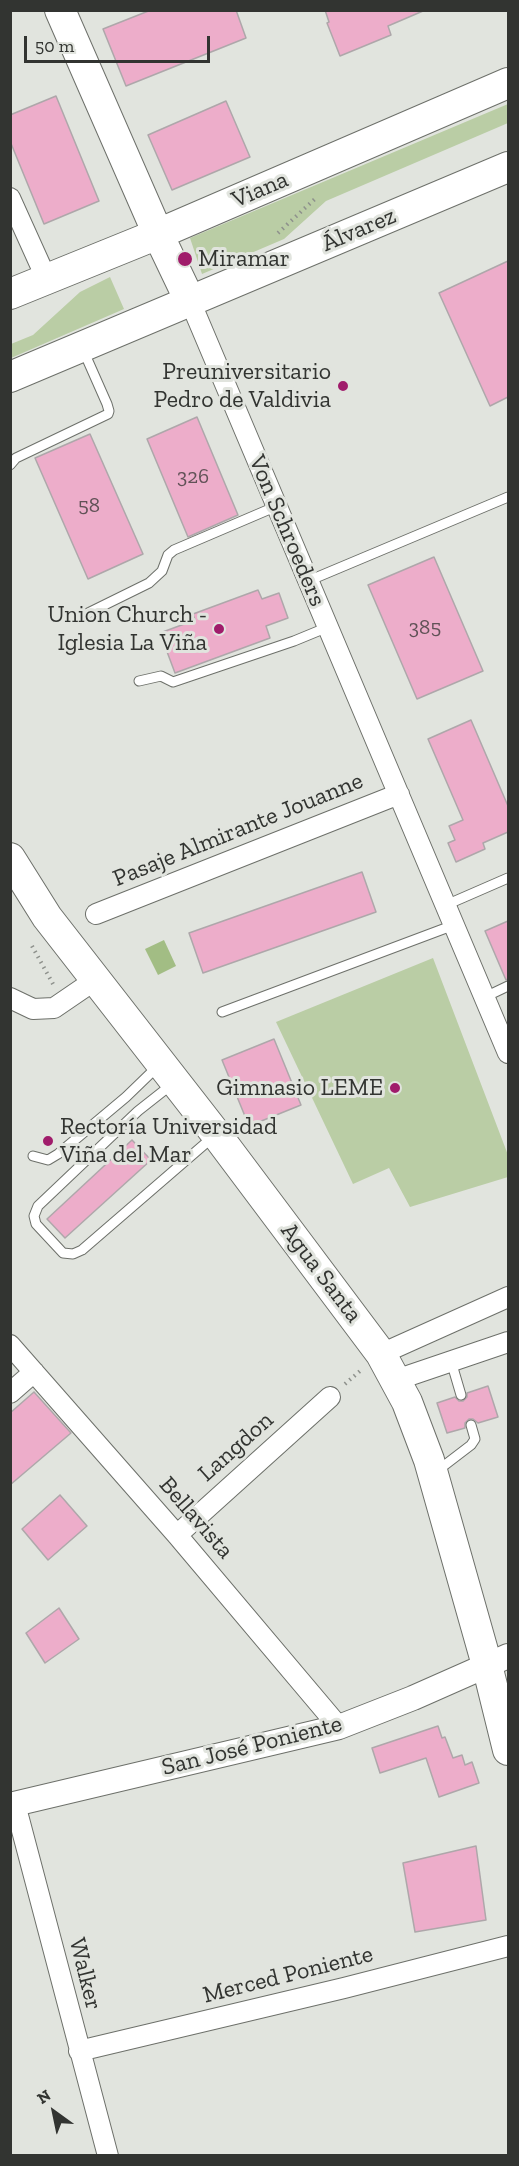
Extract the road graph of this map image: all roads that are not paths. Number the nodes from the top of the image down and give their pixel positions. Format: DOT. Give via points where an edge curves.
graph roads {
  1 [pos="60,10"];
  2 [pos="508,83"];
  3 [pos="508,167"];
  4 [pos="10,198"];
  5 [pos="158,234"];
  6 [pos="47,280"];
  7 [pos="12,290"];
  8 [pos="190,301"];
  9 [pos="82,347"];
  10 [pos="10,377"];
  11 [pos="10,465"];
  12 [pos="508,497"];
  13 [pos="277,506"];
  14 [pos="308,581"];
  15 [pos="80,617"];
  16 [pos="328,627"];
  17 [pos="139,681"];
  18 [pos="399,794"];
  19 [pos="10,858"];
  20 [pos="508,878"];
  21 [pos="446,904"];
  22 [pos="96,914"];
  23 [pos="454,925"];
  24 [pos="95,980"];
  25 [pos="508,987"];
  26 [pos="485,997"];
  27 [pos="10,999"];
  28 [pos="222,1012"];
  29 [pos="508,1053"];
  30 [pos="168,1073"];
  31 [pos="216,1134"];
  32 [pos="33,1156"];
  33 [pos="508,1297"];
  34 [pos="508,1342"];
  35 [pos="10,1345"];
  36 [pos="381,1354"];
  37 [pos="451,1361"];
  38 [pos="34,1372"];
  39 [pos="396,1380"];
  40 [pos="10,1392"];
  41 [pos="461,1395"];
  42 [pos="330,1397"];
  43 [pos="471,1425"];
  44 [pos="432,1474"];
  45 [pos="177,1534"];
  46 [pos="498,1660"];
  47 [pos="339,1726"];
  48 [pos="508,1750"];
  49 [pos="13,1805"];
  50 [pos="508,1947"];
  51 [pos="79,2051"];
  52 [pos="108,2156"];
  1 -- 5 [label="main road, Von Schroeders"];
  2 -- 5 [label="main road, Viana"];
  3 -- 8 [label="main road, Álvarez"];
  4 -- 6 [label="street"];
  5 -- 6 [label="main road, Viana"];
  5 -- 8 [label="main road, Von Schroeders"];
  6 -- 7 [label="main road, Viana"];
  8 -- 9 [label="main road, Álvarez"];
  8 -- 13 [label="street, Von Schroeders"];
  9 -- 10 [label="main road, Álvarez"];
  9 -- 11 [label="lane" via="108,414 16,458"];
  12 -- 14 [label="lane"];
  13 -- 14 [label="street, Von Schroeders"];
  13 -- 15 [label="lane" via="174,550 149,584"];
  14 -- 16 [label="street, Von Schroeders"];
  16 -- 17 [label="lane" via="173,682 161,676"];
  16 -- 18 [label="street, Von Schroeders"];
  18 -- 21 [label="street, Von Schroeders"];
  18 -- 22 [label="street, Pasaje Almirante Jouanne"];
  19 -- 24 [label="main road, Agua Santa" via="47,917"];
  20 -- 21 [label="lane"];
  21 -- 23 [label="street, Von Schroeders"];
  23 -- 26 [label="street, Von Schroeders"];
  23 -- 28 [label="lane"];
  24 -- 27 [label="street" via="60,1004 33,1009"];
  24 -- 30 [label="main road, Agua Santa"];
  25 -- 26 [label="lane"];
  26 -- 29 [label="street, Von Schroeders"];
  30 -- 31 [label="main road, Agua Santa"];
  30 -- 31 [label="lane" via="138,1111 38,1206 36,1224 63,1253 82,1250"];
  30 -- 32 [label="lane" via="126,1097 58,1155 48,1160"];
  31 -- 36 [label="main road, Agua Santa"];
  33 -- 36 [label="street"];
  34 -- 37 [label="street"];
  35 -- 38 [label="street, Bellavista"];
  36 -- 39 [label="main road, Agua Santa"];
  37 -- 39 [label="street"];
  37 -- 41 [label="lane"];
  38 -- 40 [label="street"];
  38 -- 45 [label="street, Bellavista"];
  39 -- 44 [label="main road, Agua Santa"];
  42 -- 45 [label="street, Langdon"];
  43 -- 44 [label="lane" via="471,1445"];
  44 -- 46 [label="main road, Agua Santa"];
  45 -- 47 [label="street, Bellavista"];
  46 -- 47 [label="street, San José Poniente"];
  46 -- 48 [label="main road, Agua Santa"];
  47 -- 49 [label="street, San José Poniente"];
  49 -- 51 [label="street, Walker"];
  50 -- 51 [label="street, Merced Poniente"];
  51 -- 52 [label="street, Walker"];
}
